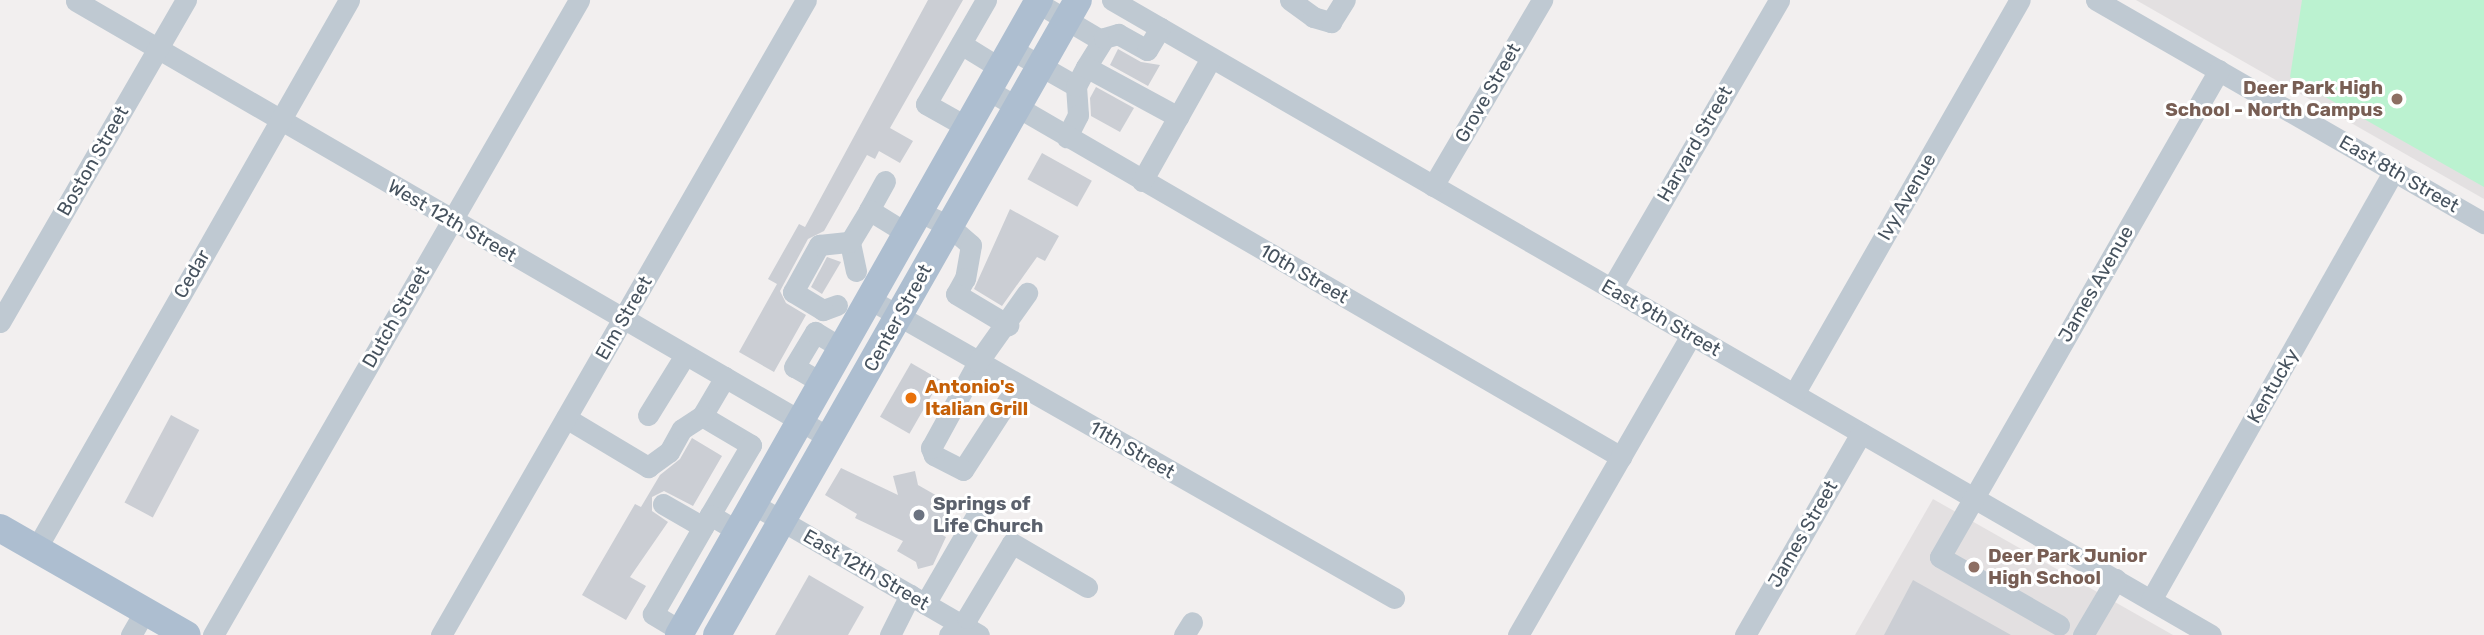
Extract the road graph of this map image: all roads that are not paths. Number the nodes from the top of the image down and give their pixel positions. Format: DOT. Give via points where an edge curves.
graph roads {
  1 [pos="186,0"];
  2 [pos="349,0"];
  3 [pos="579,0"];
  4 [pos="806,0"];
  5 [pos="986,0"];
  6 [pos="1112,0"];
  7 [pos="1290,0"];
  8 [pos="1345,0"];
  9 [pos="1542,0"];
  10 [pos="1779,0"];
  11 [pos="2020,0"];
  12 [pos="2096,0"];
  13 [pos="76,1"];
  14 [pos="1037,1"];
  15 [pos="1072,10"];
  16 [pos="1160,28"];
  17 [pos="1102,41"];
  18 [pos="961,44"];
  19 [pos="158,49"];
  20 [pos="1211,58"];
  21 [pos="1040,66"];
  22 [pos="1000,69"];
  23 [pos="2219,70"];
  24 [pos="1081,77"];
  25 [pos="1016,107"];
  26 [pos="1178,117"];
  27 [pos="278,122"];
  28 [pos="967,127"];
  29 [pos="1067,137"];
  30 [pos="2394,171"];
  31 [pos="885,181"];
  32 [pos="1142,181"];
  33 [pos="1433,186"];
  34 [pos="869,209"];
  35 [pos="452,221"];
  36 [pos="914,223"];
  37 [pos="2484,223"];
  38 [pos="949,226"];
  39 [pos="850,242"];
  40 [pos="1611,289"];
  41 [pos="1027,293"];
  42 [pos="861,296"];
  43 [pos="899,317"];
  44 [pos="623,319"];
  45 [pos="0,323"];
  46 [pos="1008,325"];
  47 [pos="1690,335"];
  48 [pos="685,355"];
  49 [pos="978,362"];
  50 [pos="725,377"];
  51 [pos="1018,385"];
  52 [pos="1794,394"];
  53 [pos="648,415"];
  54 [pos="702,416"];
  55 [pos="566,418"];
  56 [pos="802,423"];
  57 [pos="1861,433"];
  58 [pos="830,438"];
  59 [pos="1620,457"];
  60 [pos="1973,498"];
  61 [pos="663,503"];
  62 [pos="753,504"];
  63 [pos="978,511"];
  64 [pos="782,521"];
  65 [pos="704,525"];
  66 [pos="2,535"];
  67 [pos="732,541"];
  68 [pos="36,549"];
  69 [pos="675,576"];
  70 [pos="2116,579"];
  71 [pos="1087,587"];
  72 [pos="703,593"];
  73 [pos="1394,598"];
  74 [pos="918,600"];
  75 [pos="2151,600"];
  76 [pos="138,623"];
  77 [pos="2059,625"];
  78 [pos="954,629"];
  79 [pos="680,633"];
  80 [pos="187,635"];
  81 [pos="213,635"];
  82 [pos="441,635"];
  83 [pos="716,635"];
  84 [pos="890,635"];
  85 [pos="979,635"];
  86 [pos="1518,635"];
  87 [pos="1745,635"];
  88 [pos="2083,635"];
  89 [pos="2211,635"];
  1 -- 19 [label="street, Boston Street"];
  2 -- 27 [label="street, Cedar"];
  3 -- 35 [label="street, Dutch Street"];
  4 -- 44 [label="street, Elm Street"];
  5 -- 18 [label="street"];
  6 -- 16 [label="street, East 9th Street"];
  7 -- 8 [label="street" via="1313,17 1331,22"];
  9 -- 33 [label="street, Grove Street"];
  10 -- 40 [label="street, Harvard Street"];
  11 -- 52 [label="street, Ivy Avenue"];
  12 -- 23 [label="street, East 8th Street"];
  13 -- 19 [label="street, West 12th Street"];
  14 -- 15 [label="street"];
  14 -- 22 [label="main road, Center Street"];
  15 -- 17 [label="street"];
  15 -- 21 [label="main road, Center Street"];
  16 -- 17 [label="street" via="1147,50 1118,34"];
  16 -- 20 [label="street, East 9th Street"];
  17 -- 24 [label="street"];
  18 -- 22 [label="street"];
  18 -- 28 [label="street" via="926,104"];
  19 -- 27 [label="street, West 12th Street"];
  19 -- 45 [label="street, Boston Street"];
  20 -- 26 [label="street"];
  20 -- 33 [label="street, East 9th Street"];
  21 -- 22 [label="street"];
  21 -- 24 [label="street"];
  21 -- 25 [label="main road, Center Street"];
  22 -- 25 [label="street, 10th Street"];
  22 -- 28 [label="main road, Center Street"];
  23 -- 30 [label="street, East 8th Street"];
  23 -- 60 [label="street, James Avenue"];
  24 -- 26 [label="street"];
  24 -- 29 [label="street" via="1078,115"];
  25 -- 29 [label="street, 10th Street"];
  25 -- 38 [label="main road, Center Street"];
  26 -- 32 [label="street"];
  27 -- 35 [label="street, West 12th Street"];
  27 -- 68 [label="street, Cedar"];
  28 -- 36 [label="main road, Center Street"];
  29 -- 32 [label="street, 10th Street"];
  30 -- 37 [label="street, East 8th Street"];
  30 -- 75 [label="street, Kentucky"];
  31 -- 34 [label="street"];
  32 -- 59 [label="street, 10th Street"];
  33 -- 40 [label="street, East 9th Street"];
  34 -- 36 [label="street"];
  34 -- 39 [label="street"];
  35 -- 44 [label="street, West 12th Street"];
  35 -- 81 [label="street, Dutch Street"];
  36 -- 38 [label="street"];
  36 -- 42 [label="main road, Center Street"];
  38 -- 43 [label="main road, Center Street"];
  38 -- 46 [label="street" via="971,245 965,278 956,294"];
  39 -- 42 [label="street"];
  39 -- 42 [label="street" via="819,245 793,292 823,310"];
  40 -- 47 [label="street, East 9th Street"];
  41 -- 46 [label="street"];
  42 -- 43 [label="street, 11th Street"];
  42 -- 56 [label="main road, Center Street" via="843,349"];
  43 -- 49 [label="street, 11th Street"];
  43 -- 58 [label="main road, Center Street"];
  44 -- 48 [label="street, West 12th Street"];
  44 -- 55 [label="street, Elm Street"];
  46 -- 49 [label="street" via="992,338"];
  47 -- 52 [label="street, East 9th Street"];
  47 -- 59 [label="street"];
  48 -- 50 [label="street, West 12th Street"];
  48 -- 53 [label="street"];
  49 -- 51 [label="street, 11th Street"];
  49 -- 51 [label="street" via="931,448 934,455 963,470"];
  50 -- 54 [label="street"];
  50 -- 56 [label="street, West 12th Street"];
  51 -- 73 [label="street, 11th Street"];
  52 -- 57 [label="street, East 9th Street"];
  54 -- 55 [label="street" via="682,429 668,452 648,467"];
  54 -- 65 [label="street" via="751,445"];
  55 -- 82 [label="street, Elm Street"];
  56 -- 58 [label="street, West 12th Street"];
  56 -- 62 [label="main road, Center Street"];
  57 -- 60 [label="street, East 9th Street"];
  57 -- 87 [label="street, James Street"];
  58 -- 64 [label="main road, Center Street"];
  59 -- 86 [label="street"];
  60 -- 70 [label="street, East 9th Street"];
  60 -- 77 [label="street, James Avenue" via="1940,557"];
  61 -- 65 [label="street"];
  62 -- 64 [label="street, East 12th Street"];
  62 -- 67 [label="main road, Center Street"];
  63 -- 74 [label="street"];
  64 -- 74 [label="street, East 12th Street"];
  64 -- 83 [label="main road, Center Street"];
  65 -- 67 [label="street"];
  65 -- 69 [label="street"];
  66 -- 68 [label="main road"];
  67 -- 72 [label="main road, Center Street"];
  68 -- 76 [label="main road"];
  69 -- 72 [label="street"];
  69 -- 79 [label="street" via="653,614"];
  70 -- 75 [label="street, East 9th Street"];
  70 -- 88 [label="street"];
  71 -- 78 [label="street" via="1012,543 972,610"];
  72 -- 79 [label="main road, Center Street"];
  74 -- 78 [label="street, East 12th Street"];
  74 -- 84 [label="street"];
  75 -- 89 [label="street, East 9th Street"];
  76 -- 80 [label="main road"];
  78 -- 85 [label="street, East 12th Street"];
}
